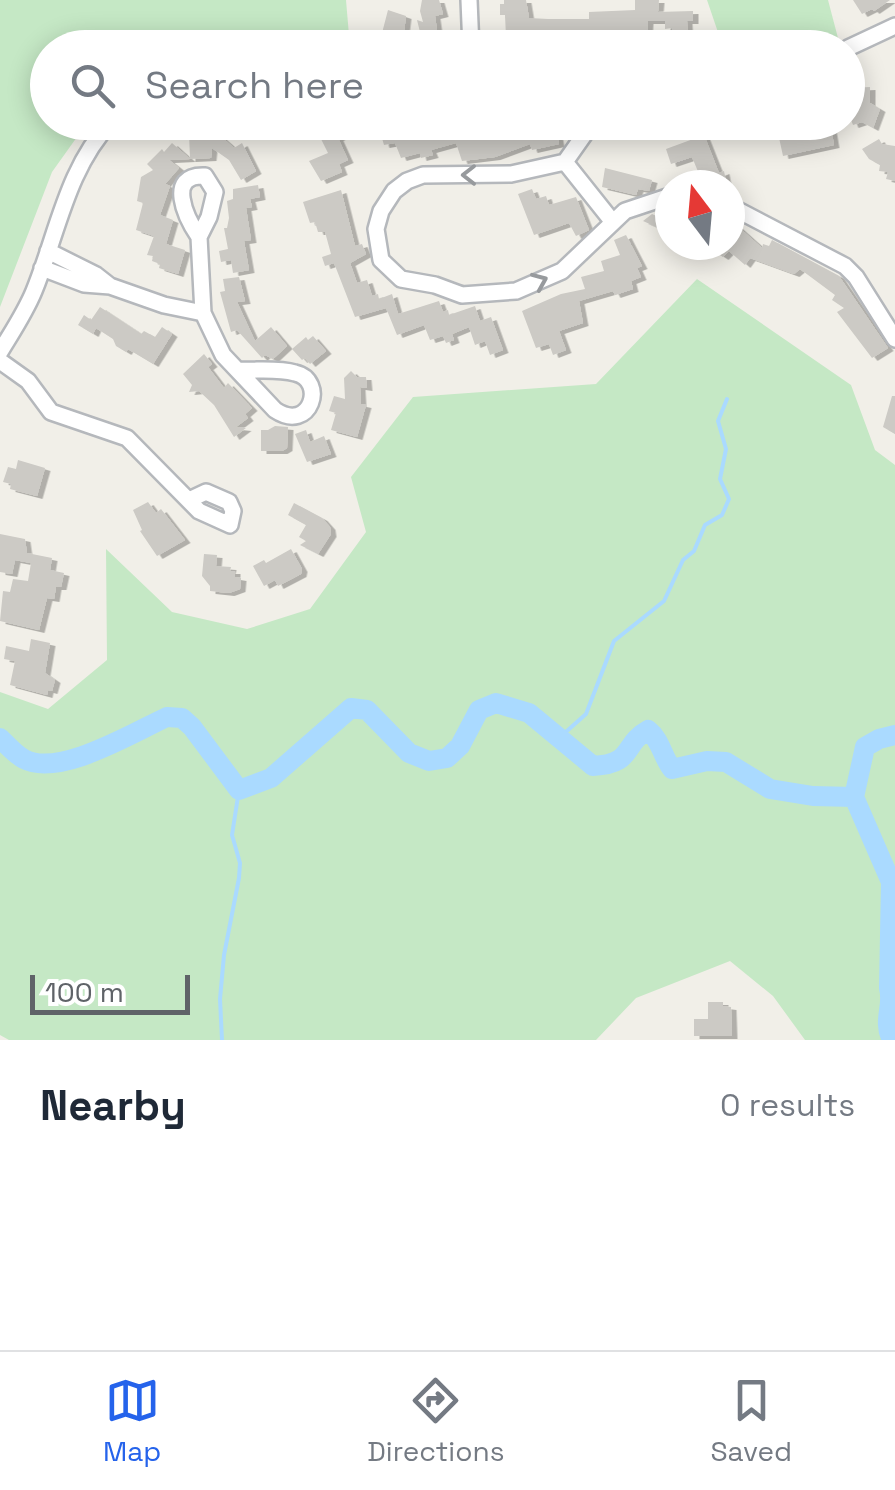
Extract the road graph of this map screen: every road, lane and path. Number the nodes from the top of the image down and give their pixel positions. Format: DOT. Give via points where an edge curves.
graph roads {
  1 [pos="469,0"];
  2 [pos="470,30"];
  3 [pos="893,33"];
  4 [pos="865,42"];
  5 [pos="95,140"];
  6 [pos="580,140"];
  7 [pos="565,162"];
  8 [pos="655,201"];
  9 [pos="745,214"];
  10 [pos="612,222"];
  11 [pos="199,238"];
  12 [pos="48,252"];
  13 [pos="42,268"];
  14 [pos="110,286"];
  15 [pos="203,313"];
  16 [pos="895,339"];
  17 [pos="0,352"];
  18 [pos="0,361"];
  19 [pos="238,370"];
  20 [pos="189,500"];
  1 -- 2 [label="street"];
  3 -- 4 [label="street"];
  5 -- 12 [label="street"];
  6 -- 7 [label="street"];
  7 -- 10 [label="street"];
  7 -- 10 [label="street, one-way" via="511,174 407,181 381,210 381,260 400,279 462,295 516,291 562,271"];
  8 -- 10 [label="street"];
  9 -- 16 [label="street" via="844,266"];
  11 -- 15 [label="street"];
  12 -- 13 [label="street"];
  12 -- 14 [label="street"];
  13 -- 14 [label="street"];
  13 -- 17 [label="street"];
  14 -- 15 [label="street"];
  15 -- 19 [label="street"];
  18 -- 20 [label="street" via="28,380 51,412 127,438"];
  19 -- 19 [label="street" via="284,416 310,406 310,385 295,372"];
}
